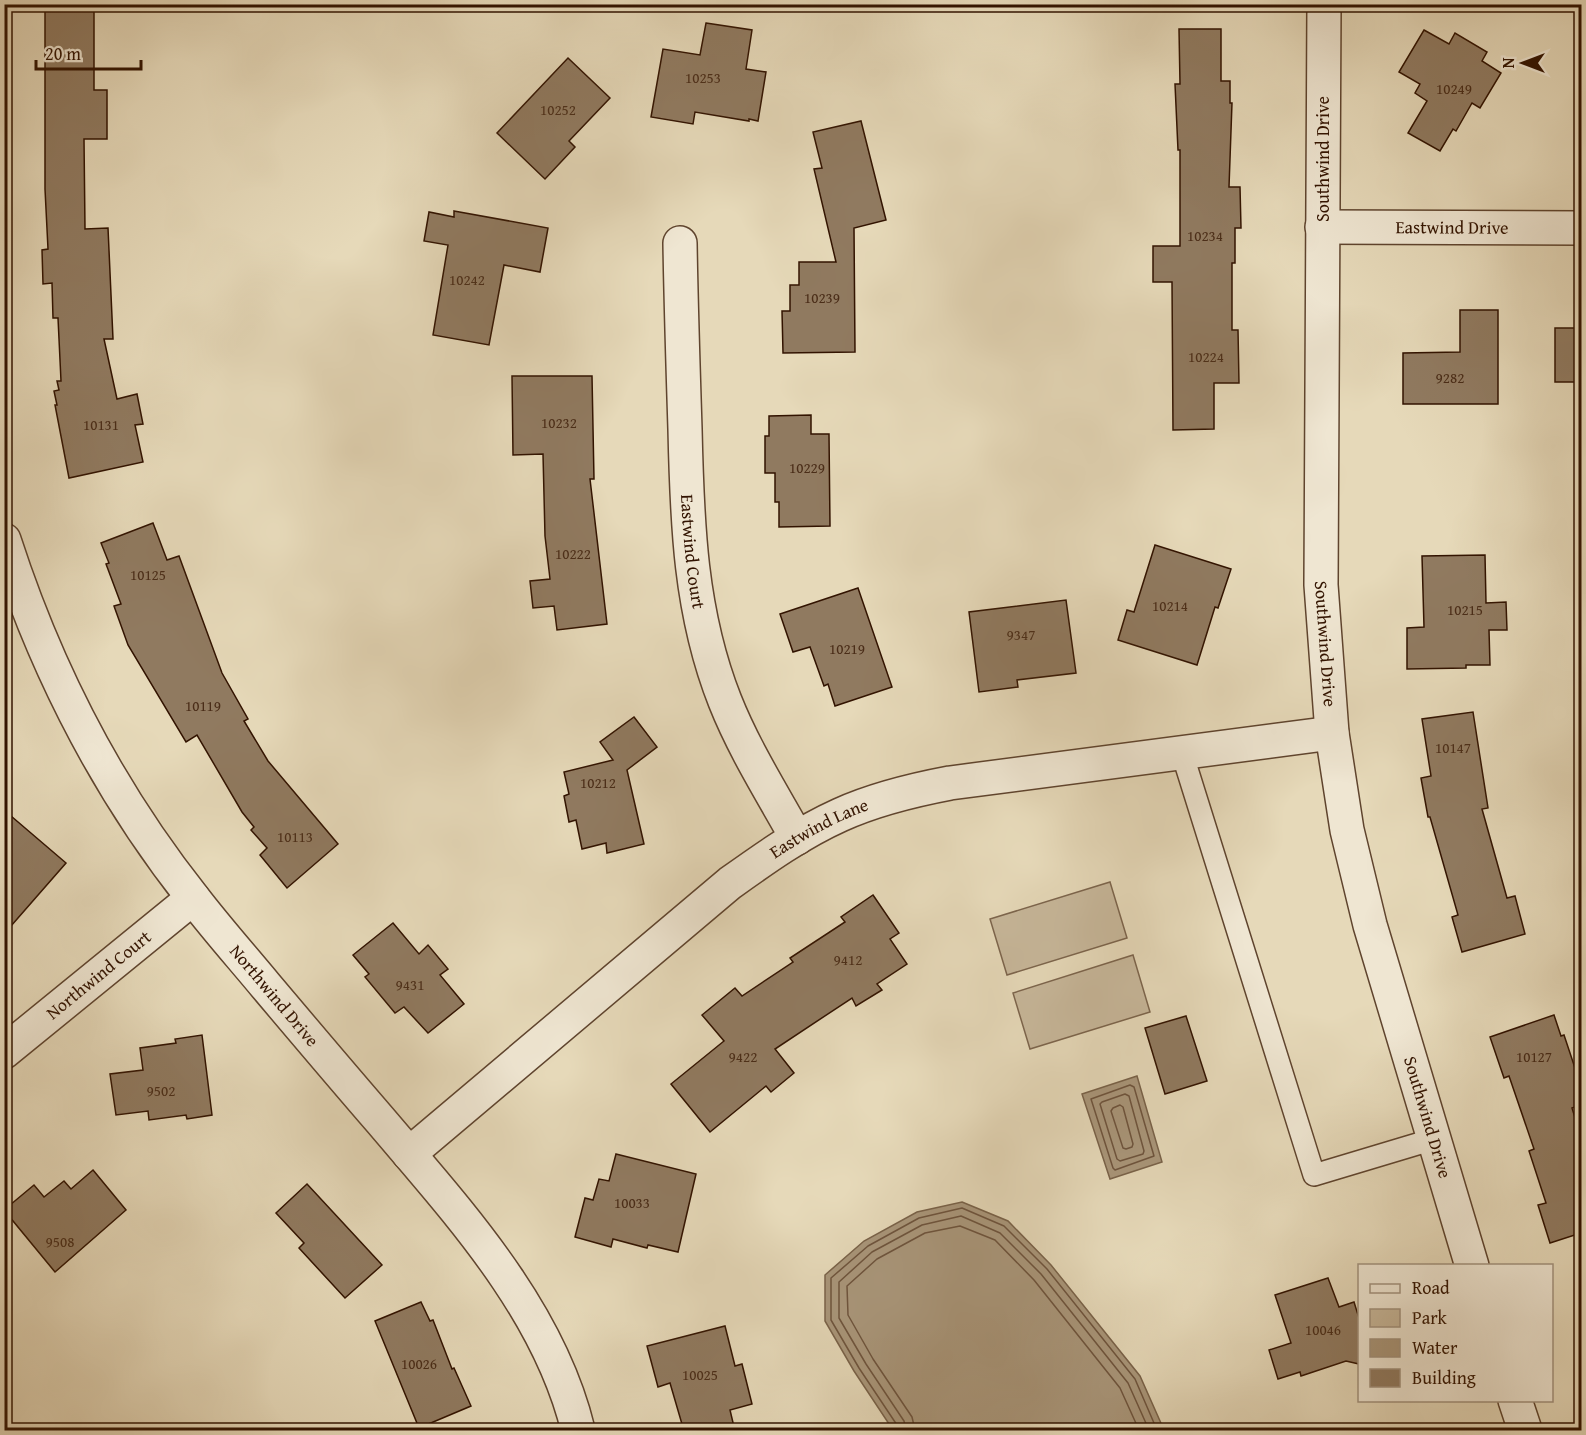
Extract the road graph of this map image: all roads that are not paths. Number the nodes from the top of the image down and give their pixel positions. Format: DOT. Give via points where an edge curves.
graph roads {
  1 [pos="1324,4"];
  2 [pos="1322,227"];
  3 [pos="1581,228"];
  4 [pos="680,243"];
  5 [pos="4,540"];
  6 [pos="1332,733"];
  7 [pos="1182,753"];
  8 [pos="797,838"];
  9 [pos="193,898"];
  10 [pos="4,1052"];
  11 [pos="1434,1138"];
  12 [pos="409,1154"];
  13 [pos="1471,1264"];
  14 [pos="1515,1402"];
  15 [pos="578,1431"];
  16 [pos="1525,1431"];
  1 -- 2 [label="street, Southwind Drive"];
  2 -- 3 [label="street, Eastwind Drive"];
  2 -- 6 [label="street, Southwind Drive" via="1321,585"];
  4 -- 8 [label="street, Eastwind Court" via="687,525 697,607 724,701"];
  5 -- 9 [label="street, Northwind Drive" via="25,603 64,693 110,778"];
  6 -- 7 [label="street, Eastwind Lane"];
  6 -- 11 [label="street, Southwind Drive" via="1358,878"];
  7 -- 8 [label="street, Eastwind Lane" via="918,789 847,812"];
  7 -- 11 [label="lane" via="1314,1175"];
  8 -- 12 [label="street, Eastwind Lane" via="730,883"];
  9 -- 10 [label="street, Northwind Court"];
  9 -- 12 [label="street, Northwind Drive"];
  11 -- 13 [label="street, Southwind Drive"];
  12 -- 15 [label="street, Northwind Drive" via="492,1254 556,1366"];
  14 -- 16 [label="street"];
}
